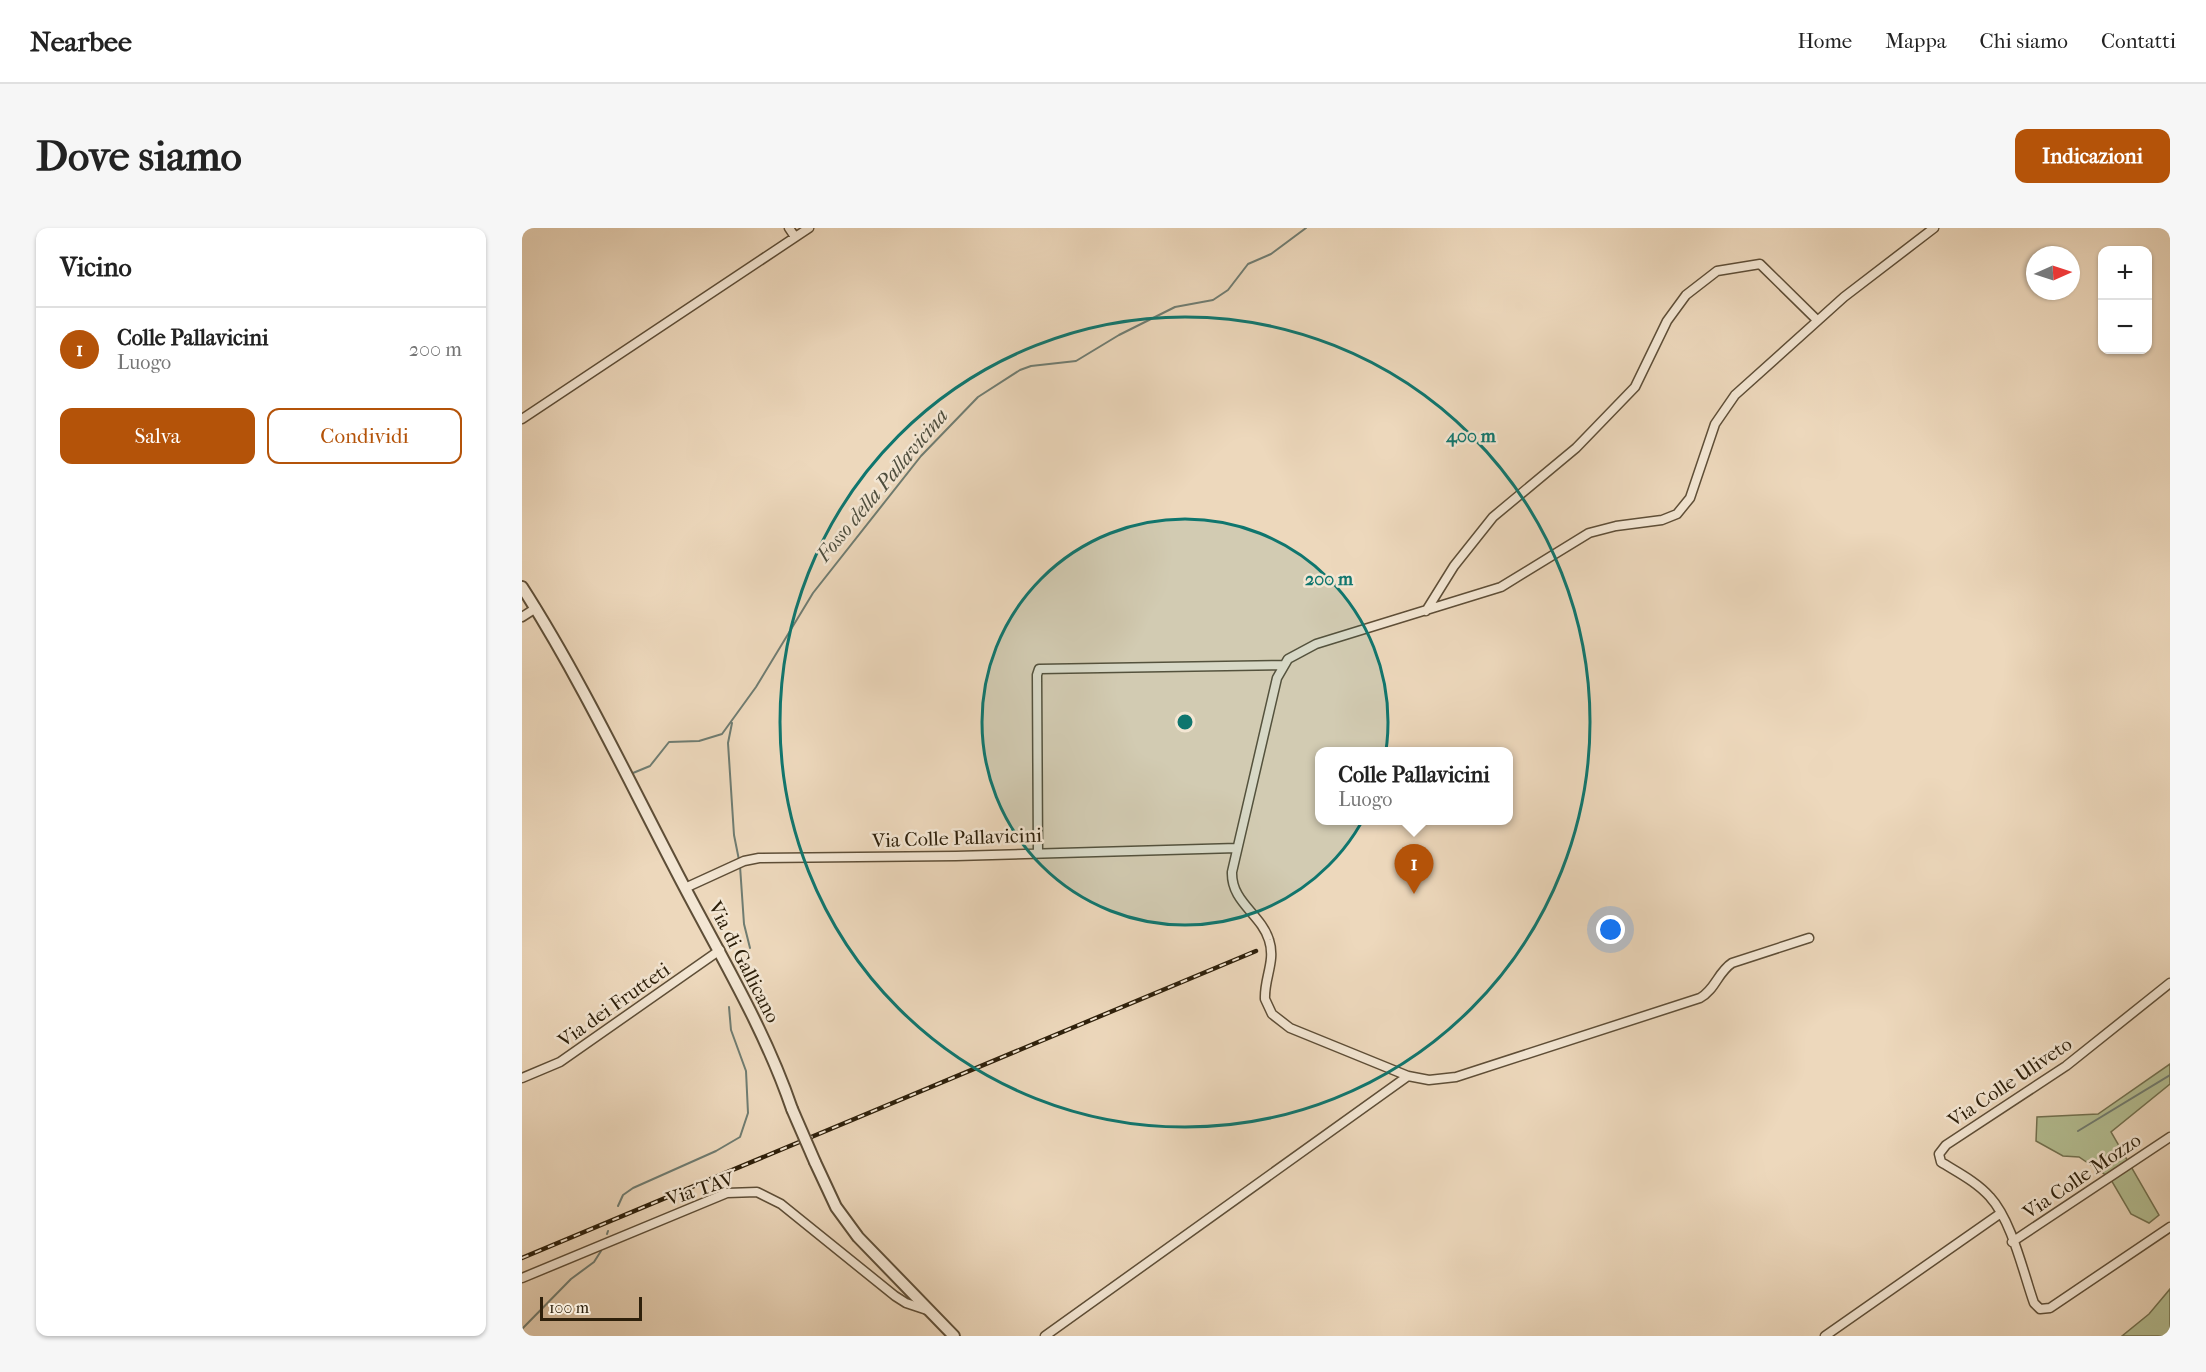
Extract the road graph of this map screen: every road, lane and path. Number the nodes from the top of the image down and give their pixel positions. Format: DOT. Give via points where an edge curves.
graph roads {
  1 [pos="789,228"];
  2 [pos="809,228"];
  3 [pos="1934,228"];
  4 [pos="795,237"];
  5 [pos="1817,320"];
  6 [pos="522,419"];
  7 [pos="522,587"];
  8 [pos="536,608"];
  9 [pos="1426,611"];
  10 [pos="522,617"];
  11 [pos="1283,665"];
  12 [pos="1237,848"];
  13 [pos="1038,853"];
  14 [pos="685,888"];
  15 [pos="1809,938"];
  16 [pos="720,950"];
  17 [pos="2170,983"];
  18 [pos="1408,1076"];
  19 [pos="522,1078"];
  20 [pos="2170,1137"];
  21 [pos="2001,1213"];
  22 [pos="2170,1227"];
  23 [pos="2012,1242"];
  24 [pos="522,1278"];
  25 [pos="933,1312"];
  26 [pos="954,1336"];
  27 [pos="1045,1336"];
  28 [pos="1825,1336"];
  1 -- 4 [label="street"];
  2 -- 4 [label="street"];
  3 -- 5 [label="street" via="1893,256"];
  4 -- 6 [label="street"];
  5 -- 9 [label="street" via="1757,372 1726,407 1708,438 1689,498 1679,512 1662,520 1589,533 1504,585"];
  5 -- 9 [label="street" via="1760,264 1727,268 1704,278 1671,314 1635,387 1576,448 1493,517 1454,566"];
  7 -- 8 [label="street, Via di Gallicano"];
  8 -- 10 [label="street"];
  8 -- 14 [label="street, Via di Gallicano"];
  9 -- 11 [label="street" via="1322,642"];
  11 -- 12 [label="street"];
  11 -- 13 [label="street" via="1039,669"];
  12 -- 13 [label="street, Via Colle Pallavicini"];
  12 -- 18 [label="street" via="1232,872 1234,889 1270,942 1272,964 1265,994 1272,1014 1290,1028"];
  13 -- 14 [label="street, Via Colle Pallavicini" via="755,858"];
  14 -- 16 [label="street, Via di Gallicano"];
  15 -- 18 [label="street" via="1732,963 1701,998 1456,1077 1429,1080"];
  16 -- 19 [label="street, Via dei Frutteti" via="560,1062"];
  16 -- 25 [label="street, Via di Gallicano, bridge" via="836,1207 858,1237"];
  17 -- 21 [label="street, Via Colle Uliveto" via="2066,1066 1941,1149 1941,1162 1980,1188"];
  18 -- 27 [label="street"];
  20 -- 23 [label="street, Via Colle Mozzo"];
  21 -- 23 [label="street"];
  21 -- 28 [label="street"];
  22 -- 23 [label="street" via="2044,1310 2035,1305"];
  24 -- 25 [label="street, Via TAV" via="709,1199 747,1191 781,1204 895,1296"];
  25 -- 26 [label="street, Via di Gallicano"];
}
